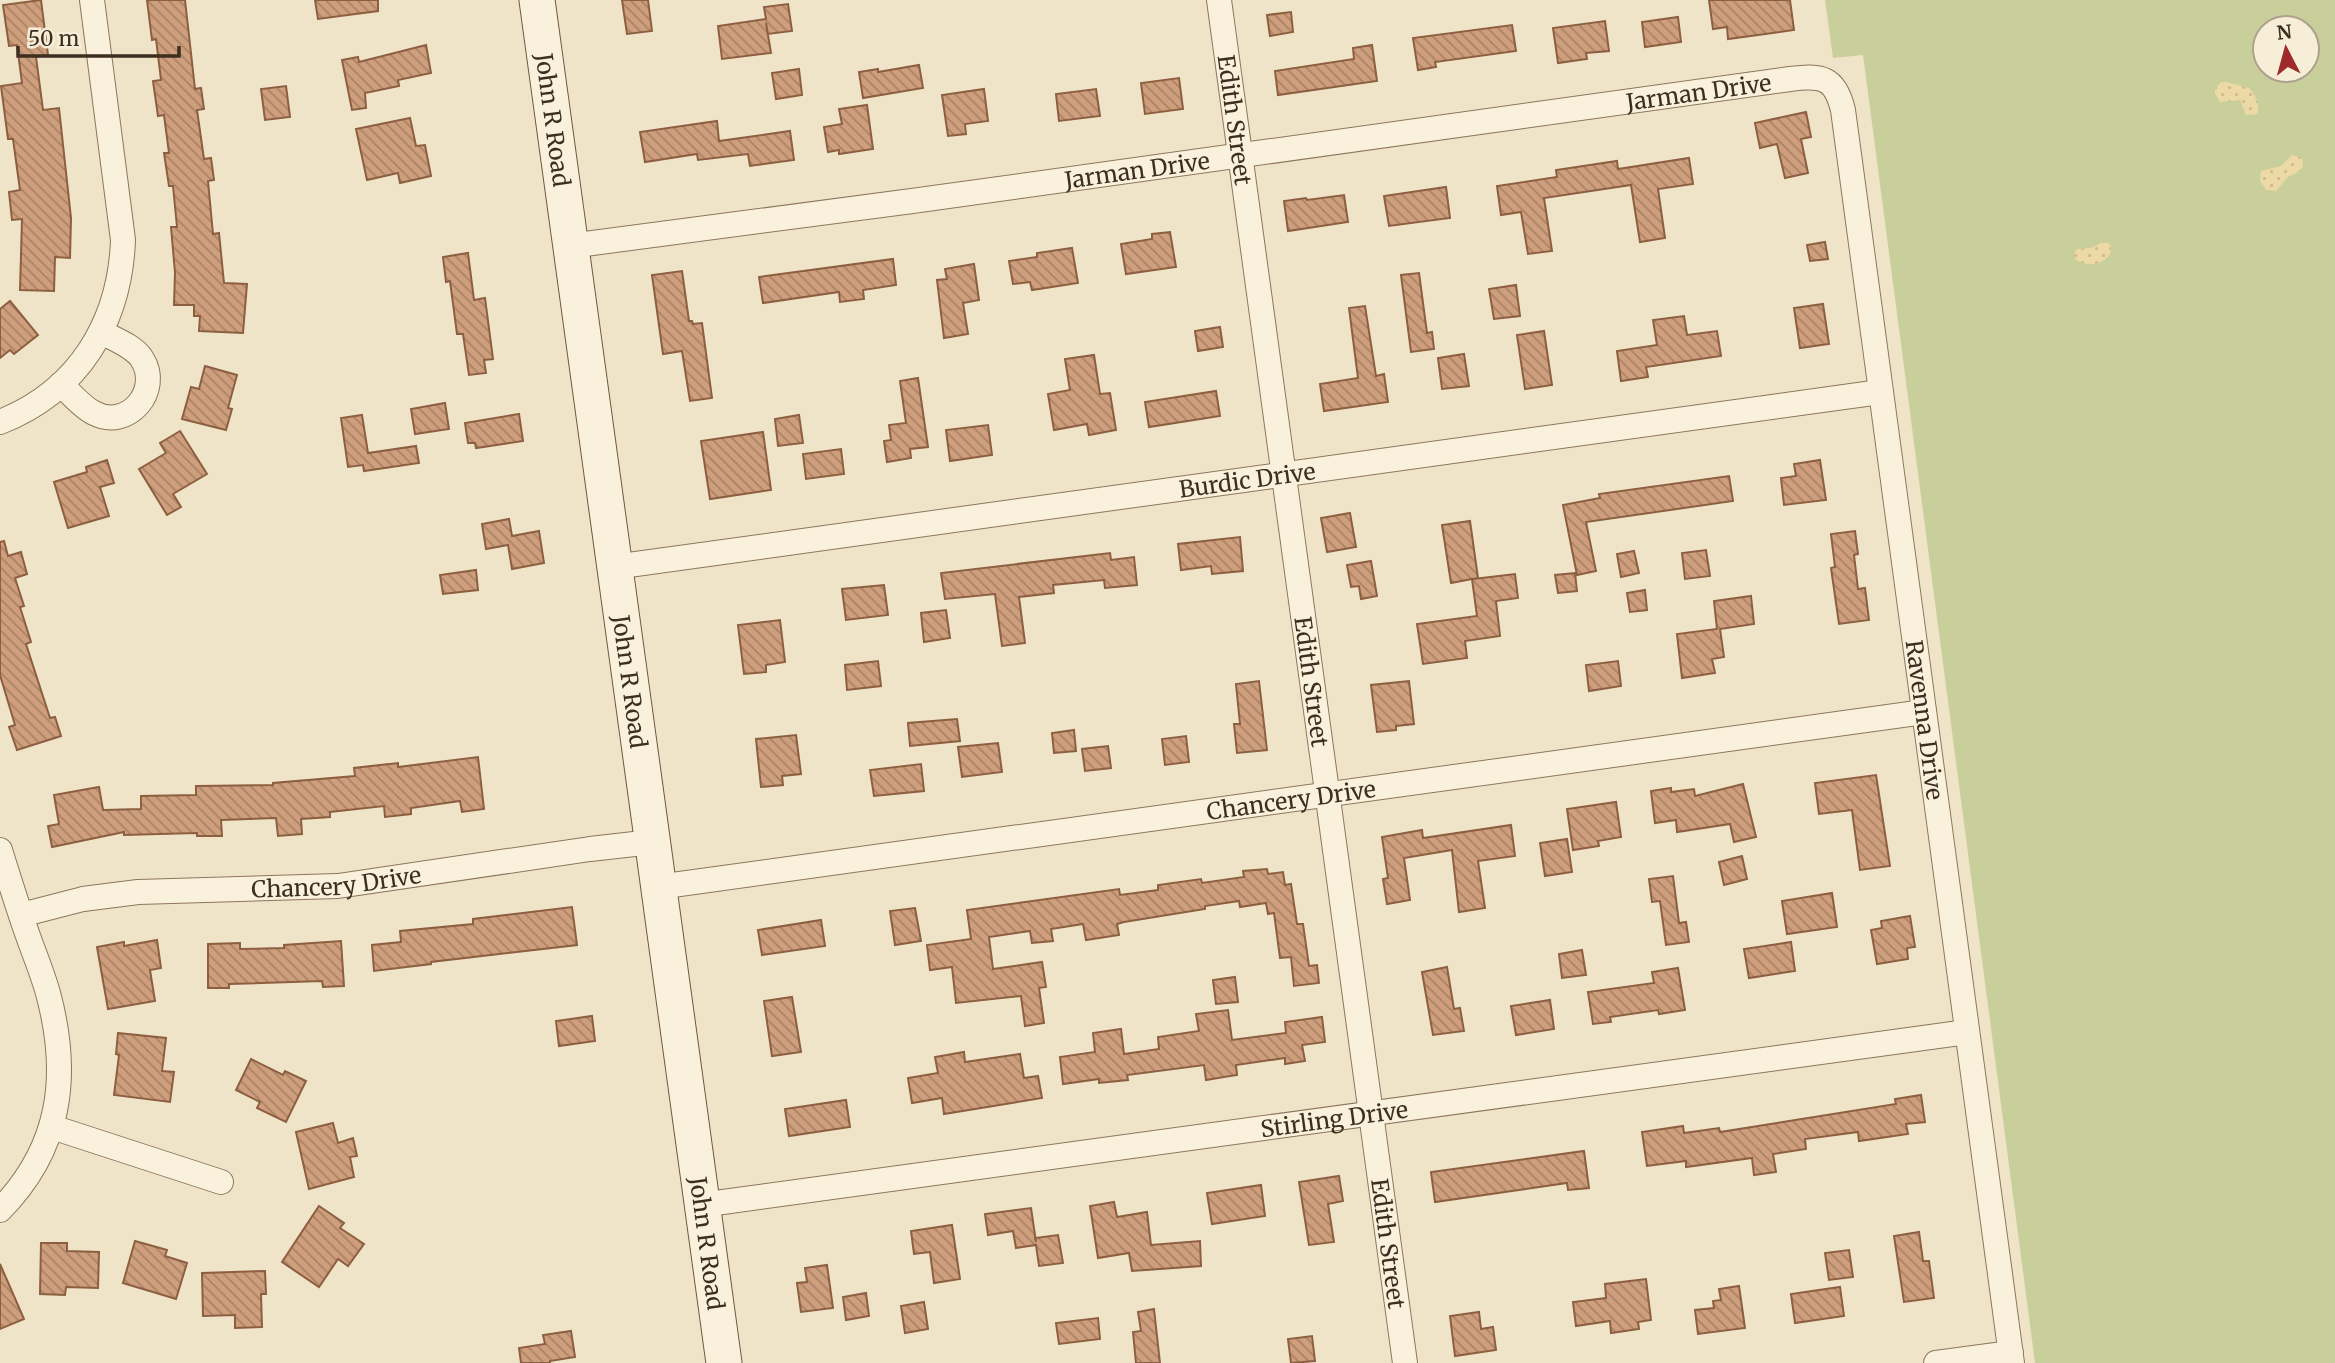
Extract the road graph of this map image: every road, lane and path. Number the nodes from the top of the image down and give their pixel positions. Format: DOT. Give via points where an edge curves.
graph roads {
  1 [pos="92,0"];
  2 [pos="537,0"];
  3 [pos="1219,0"];
  4 [pos="1829,81"];
  5 [pos="1240,155"];
  6 [pos="570,246"];
  7 [pos="101,332"];
  8 [pos="61,384"];
  9 [pos="1880,392"];
  10 [pos="0,422"];
  11 [pos="1283,473"];
  12 [pos="614,567"];
  13 [pos="1924,712"];
  14 [pos="1326,794"];
  15 [pos="652,842"];
  16 [pos="0,850"];
  17 [pos="658,887"];
  18 [pos="21,915"];
  19 [pos="1966,1032"];
  20 [pos="1372,1114"];
  21 [pos="52,1127"];
  22 [pos="221,1182"];
  23 [pos="701,1205"];
  24 [pos="0,1210"];
  25 [pos="2011,1358"];
  26 [pos="724,1363"];
  27 [pos="1405,1363"];
  28 [pos="1936,1363"];
  1 -- 7 [label="street" via="123,240 116,296"];
  2 -- 6 [label="main road, John R Road"];
  3 -- 5 [label="street, Edith Street"];
  4 -- 5 [label="street, Jarman Drive" via="1811,76"];
  4 -- 9 [label="street, Ravenna Drive" via="1839,93 1843,110"];
  5 -- 6 [label="street, Jarman Drive"];
  5 -- 11 [label="street, Edith Street"];
  6 -- 12 [label="main road, John R Road"];
  7 -- 8 [label="street"];
  7 -- 8 [label="street" via="142,359 149,385 141,404 108,418 94,413"];
  8 -- 10 [label="street"];
  9 -- 11 [label="street, Burdic Drive"];
  9 -- 13 [label="street, Ravenna Drive"];
  11 -- 12 [label="street, Burdic Drive"];
  11 -- 14 [label="street, Edith Street"];
  12 -- 15 [label="main road, John R Road"];
  13 -- 14 [label="street, Chancery Drive"];
  13 -- 19 [label="street, Ravenna Drive"];
  14 -- 17 [label="street, Chancery Drive"];
  14 -- 20 [label="street, Edith Street"];
  15 -- 17 [label="main road, John R Road"];
  15 -- 18 [label="street, Chancery Drive" via="338,886 138,892 83,899"];
  16 -- 18 [label="street"];
  17 -- 23 [label="main road, John R Road"];
  18 -- 21 [label="street" via="49,996 60,1056"];
  19 -- 20 [label="street, Stirling Drive"];
  19 -- 25 [label="street, Ravenna Drive"];
  20 -- 23 [label="street, Stirling Drive"];
  20 -- 27 [label="street, Edith Street"];
  21 -- 22 [label="street"];
  21 -- 24 [label="street" via="25,1181"];
  23 -- 26 [label="main road, John R Road"];
  25 -- 28 [label="street"];
}
